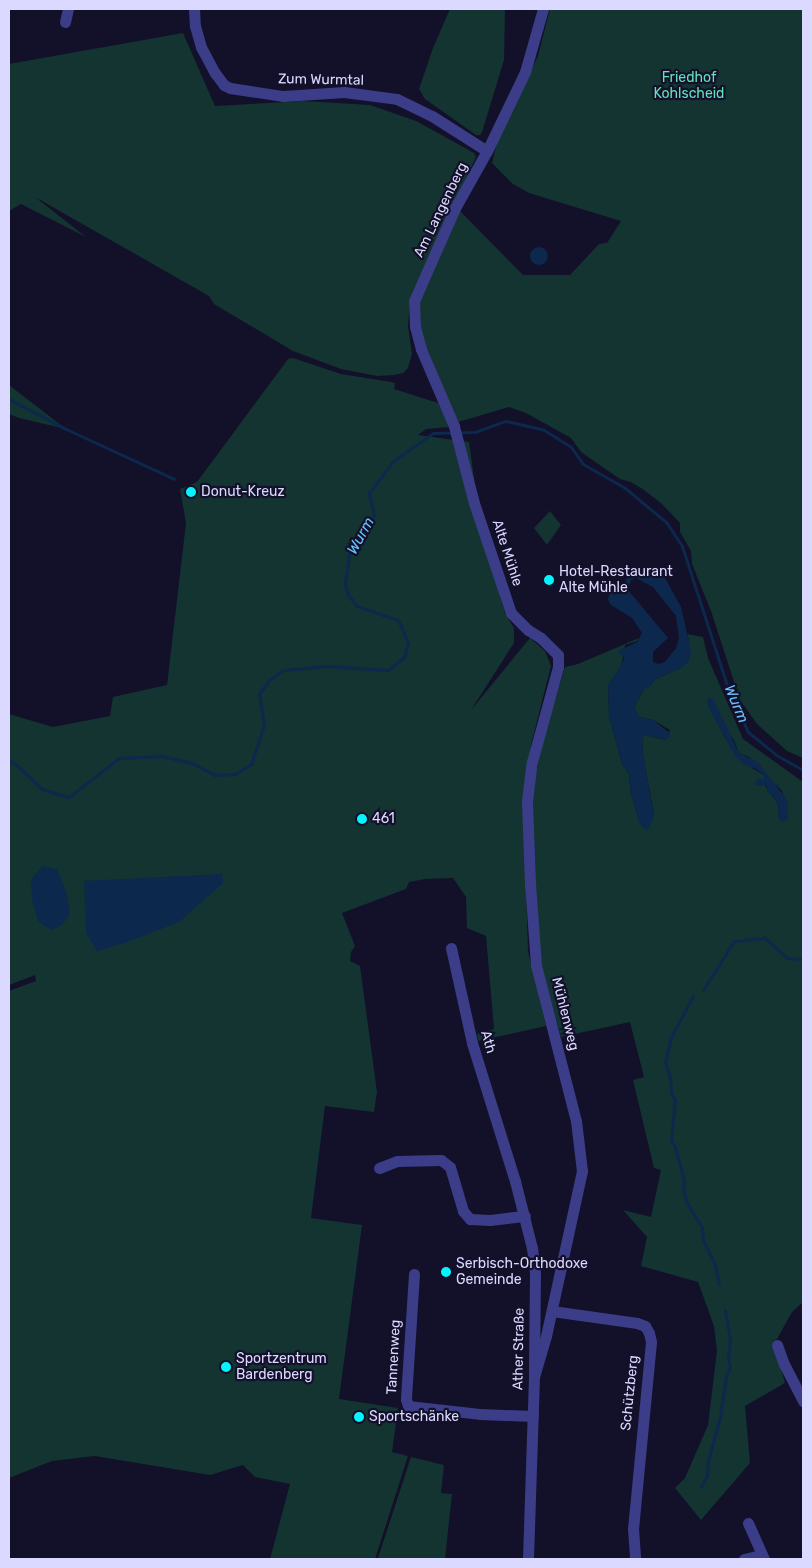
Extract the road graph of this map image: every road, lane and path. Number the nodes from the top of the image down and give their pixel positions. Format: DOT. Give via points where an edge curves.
graph roads {
  1 [pos="68,9"];
  2 [pos="194,9"];
  3 [pos="543,9"];
  4 [pos="64,22"];
  5 [pos="487,151"];
  6 [pos="457,440"];
  7 [pos="558,655"];
  8 [pos="451,948"];
  9 [pos="504,1143"];
  10 [pos="379,1168"];
  11 [pos="525,1216"];
  12 [pos="414,1274"];
  13 [pos="552,1312"];
  14 [pos="777,1345"];
  15 [pos="534,1377"];
  16 [pos="803,1401"];
  17 [pos="533,1416"];
  18 [pos="748,1523"];
  19 [pos="763,1557"];
  20 [pos="528,1559"];
  21 [pos="635,1559"];
  22 [pos="744,1559"];
  1 -- 4 [label="street"];
  2 -- 5 [label="street, Zum Wurmtal" via="201,47 224,85 283,96 344,92 397,99 426,112"];
  3 -- 5 [label="street, Am Langenberg" via="525,72"];
  5 -- 6 [label="street, Am Langenberg" via="455,208 414,301 420,349"];
  6 -- 7 [label="street, Alte Mühle" via="511,612"];
  7 -- 13 [label="street, Mühlenweg" via="558,667 532,762 527,801 536,965 576,1121 582,1160 580,1186"];
  8 -- 9 [label="street, Ath" via="472,1043"];
  9 -- 11 [label="street, Ather Straße"];
  10 -- 11 [label="street" via="397,1161 441,1160 450,1167 465,1215 475,1220"];
  11 -- 15 [label="street, Ather Straße" via="535,1273"];
  12 -- 17 [label="street, Tannenweg" via="408,1406"];
  13 -- 15 [label="street, Mühlenweg"];
  13 -- 21 [label="street, Schützberg" via="637,1323 650,1333 633,1528"];
  14 -- 16 [label="street"];
  15 -- 17 [label="street, Ather Straße"];
  17 -- 20 [label="street, Ather Straße"];
  18 -- 19 [label="street"];
  19 -- 22 [label="street"];
}
